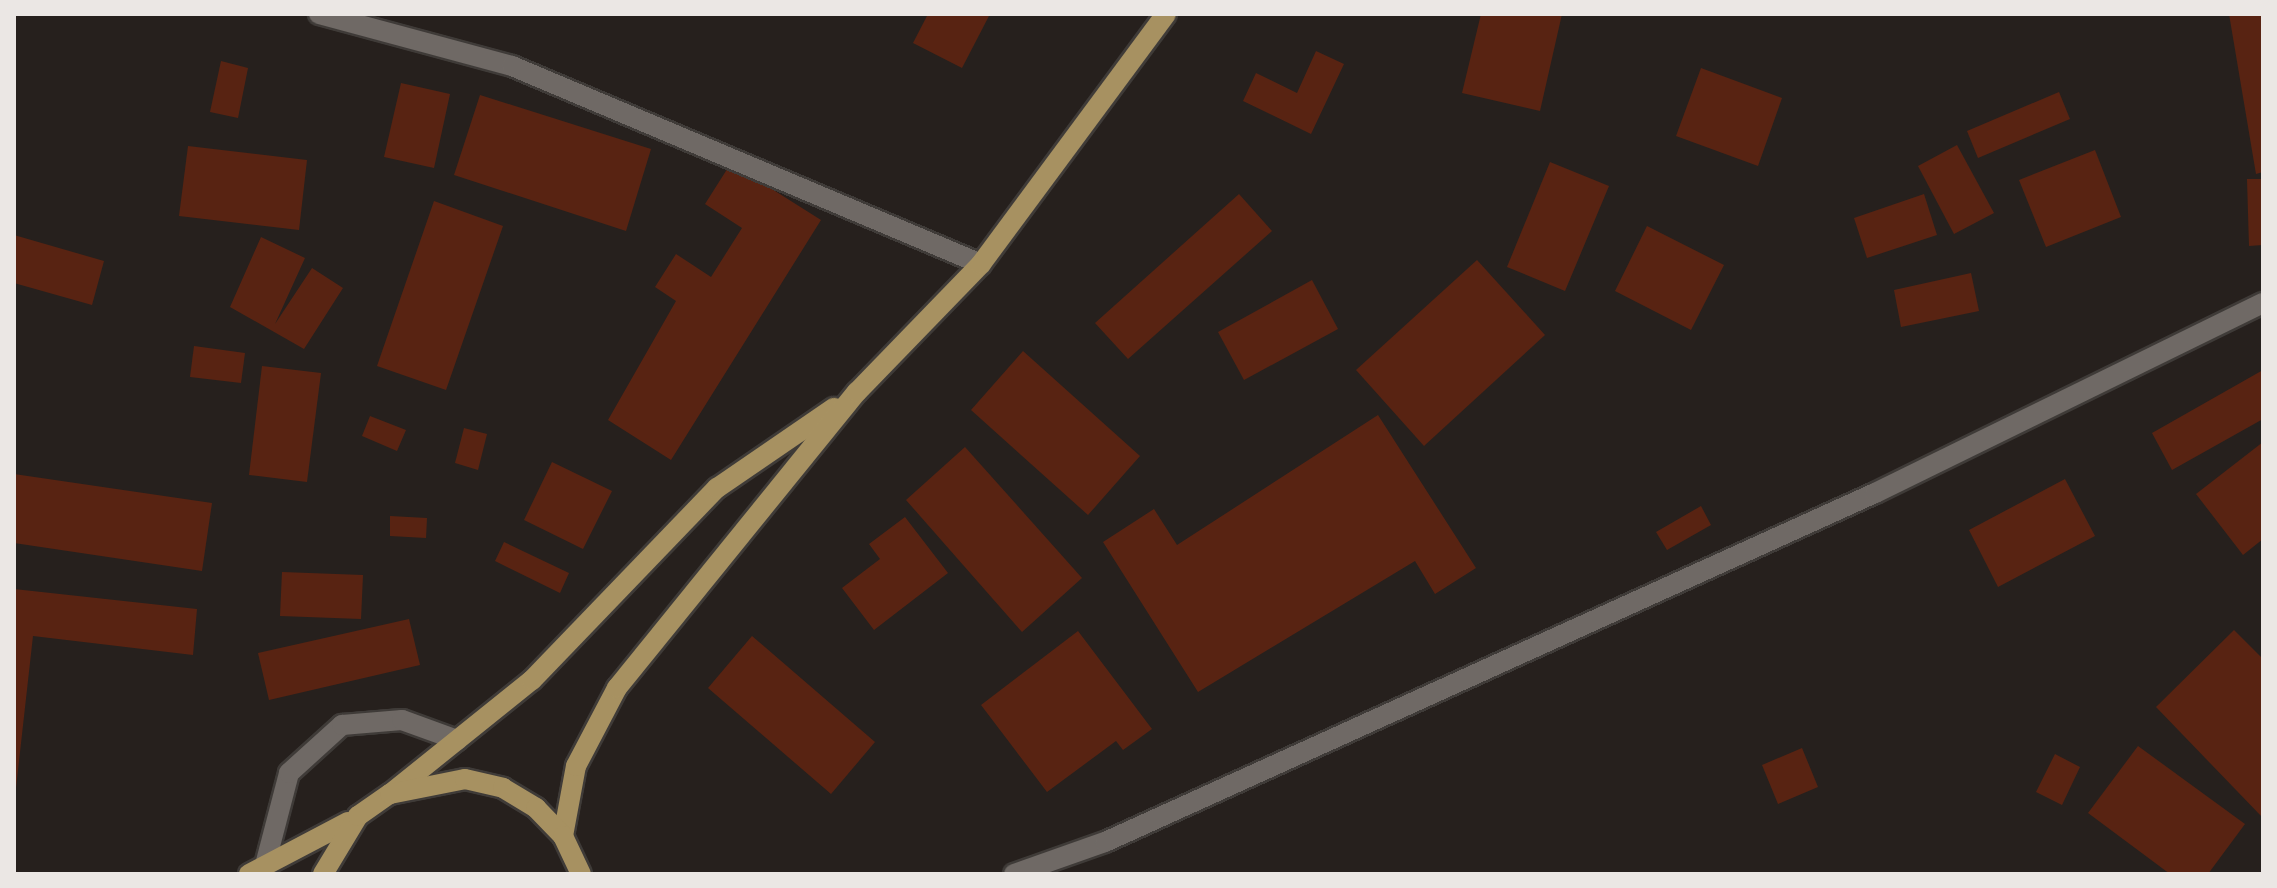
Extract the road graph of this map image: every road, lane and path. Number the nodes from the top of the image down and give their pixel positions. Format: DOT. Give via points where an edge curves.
graph roads {
  1 [pos="319,14"];
  2 [pos="1166,14"];
  3 [pos="981,264"];
  4 [pos="2263,303"];
  5 [pos="857,392"];
  6 [pos="457,740"];
  7 [pos="390,794"];
  8 [pos="358,816"];
  9 [pos="563,836"];
  10 [pos="256,872"];
  11 [pos="323,874"];
  12 [pos="581,874"];
  13 [pos="1014,874"];
  1 -- 3 [label="street" via="512,66"];
  2 -- 3 [label="main road"];
  3 -- 5 [label="main road"];
  4 -- 13 [label="street" via="1875,493 1105,842"];
  5 -- 6 [label="main road" via="717,488 532,680"];
  5 -- 9 [label="main road" via="617,688 576,766"];
  6 -- 7 [label="main road"];
  6 -- 10 [label="street" via="402,720 342,725 289,773"];
  7 -- 8 [label="main road"];
  7 -- 9 [label="main road" via="452,780 503,788"];
  8 -- 10 [label="main road"];
  8 -- 11 [label="main road"];
  9 -- 12 [label="main road"];
}
